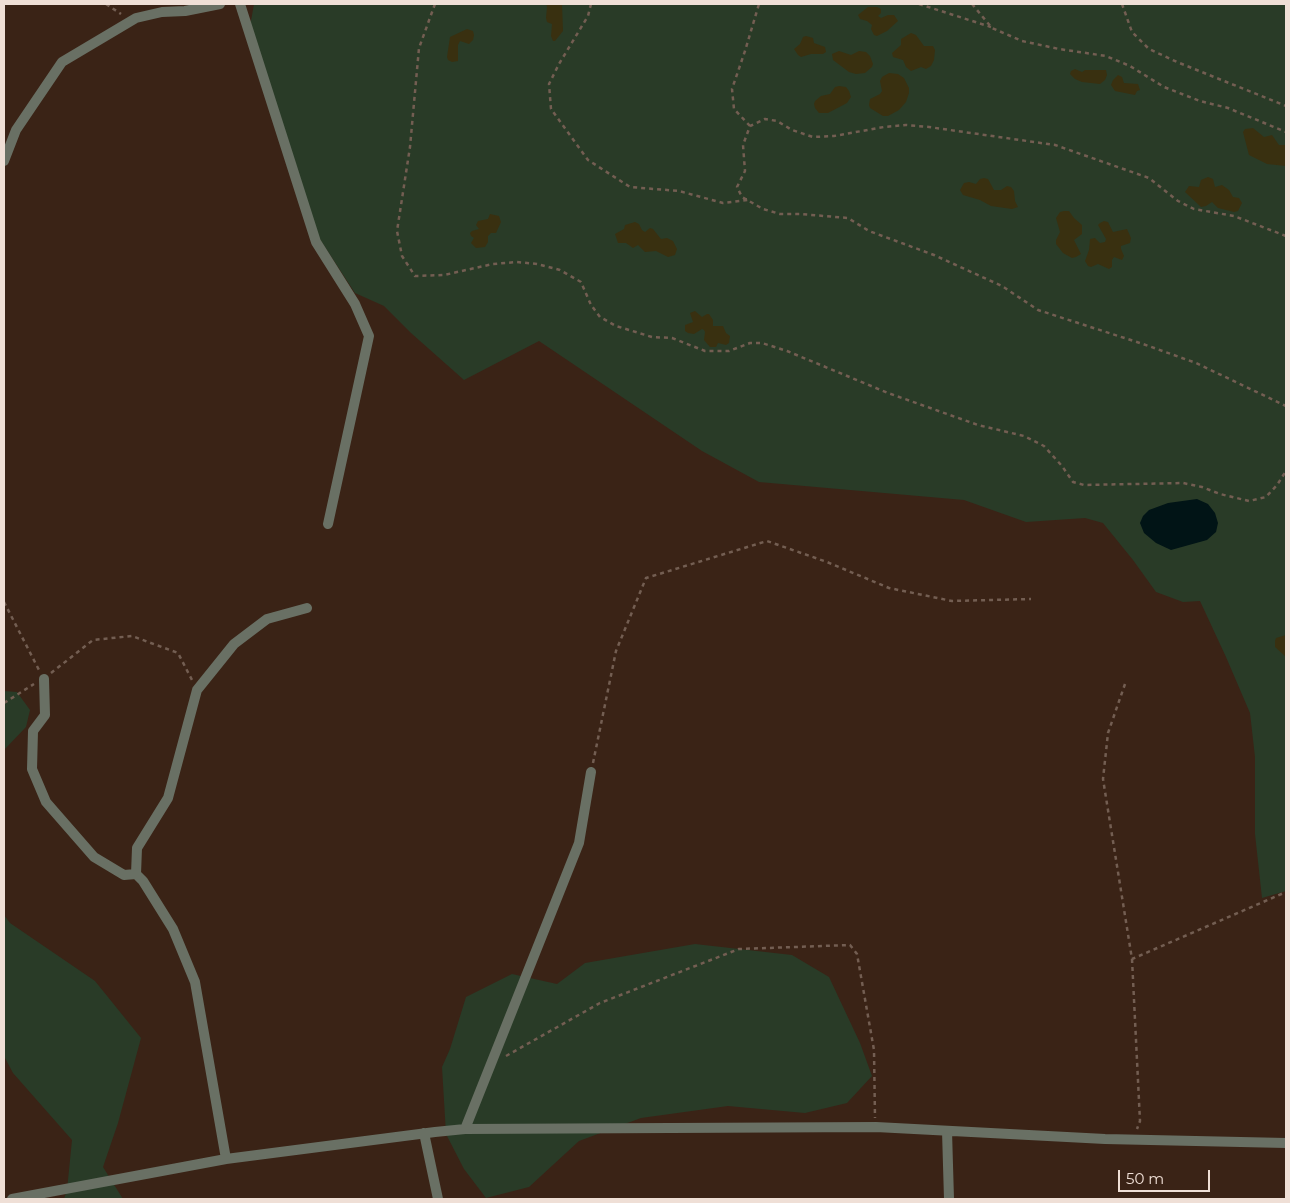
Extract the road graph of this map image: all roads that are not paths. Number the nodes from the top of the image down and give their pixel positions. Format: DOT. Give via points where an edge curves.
graph roads {
  1 [pos="220,4"];
  2 [pos="240,4"];
  3 [pos="4,161"];
  4 [pos="328,524"];
  5 [pos="307,608"];
  6 [pos="44,679"];
  7 [pos="591,772"];
  8 [pos="136,874"];
  9 [pos="465,1130"];
  10 [pos="947,1131"];
  11 [pos="424,1133"];
  12 [pos="1286,1143"];
  13 [pos="226,1159"];
  14 [pos="12,1199"];
  15 [pos="438,1199"];
  16 [pos="949,1199"];
  1 -- 3 [label="street" via="136,18 62,62 16,130"];
  2 -- 4 [label="street" via="316,242 354,304 369,336"];
  5 -- 8 [label="street" via="266,619 234,644 197,690 168,798 137,848"];
  6 -- 8 [label="street" via="45,715 33,731 32,769 46,802 94,857 124,874"];
  7 -- 9 [label="street" via="579,843"];
  8 -- 13 [label="street" via="173,929 195,982"];
  9 -- 10 [label="street" via="876,1127"];
  9 -- 11 [label="street"];
  10 -- 12 [label="street"];
  10 -- 16 [label="street"];
  11 -- 13 [label="street"];
  11 -- 15 [label="street"];
  13 -- 14 [label="street"];
}
